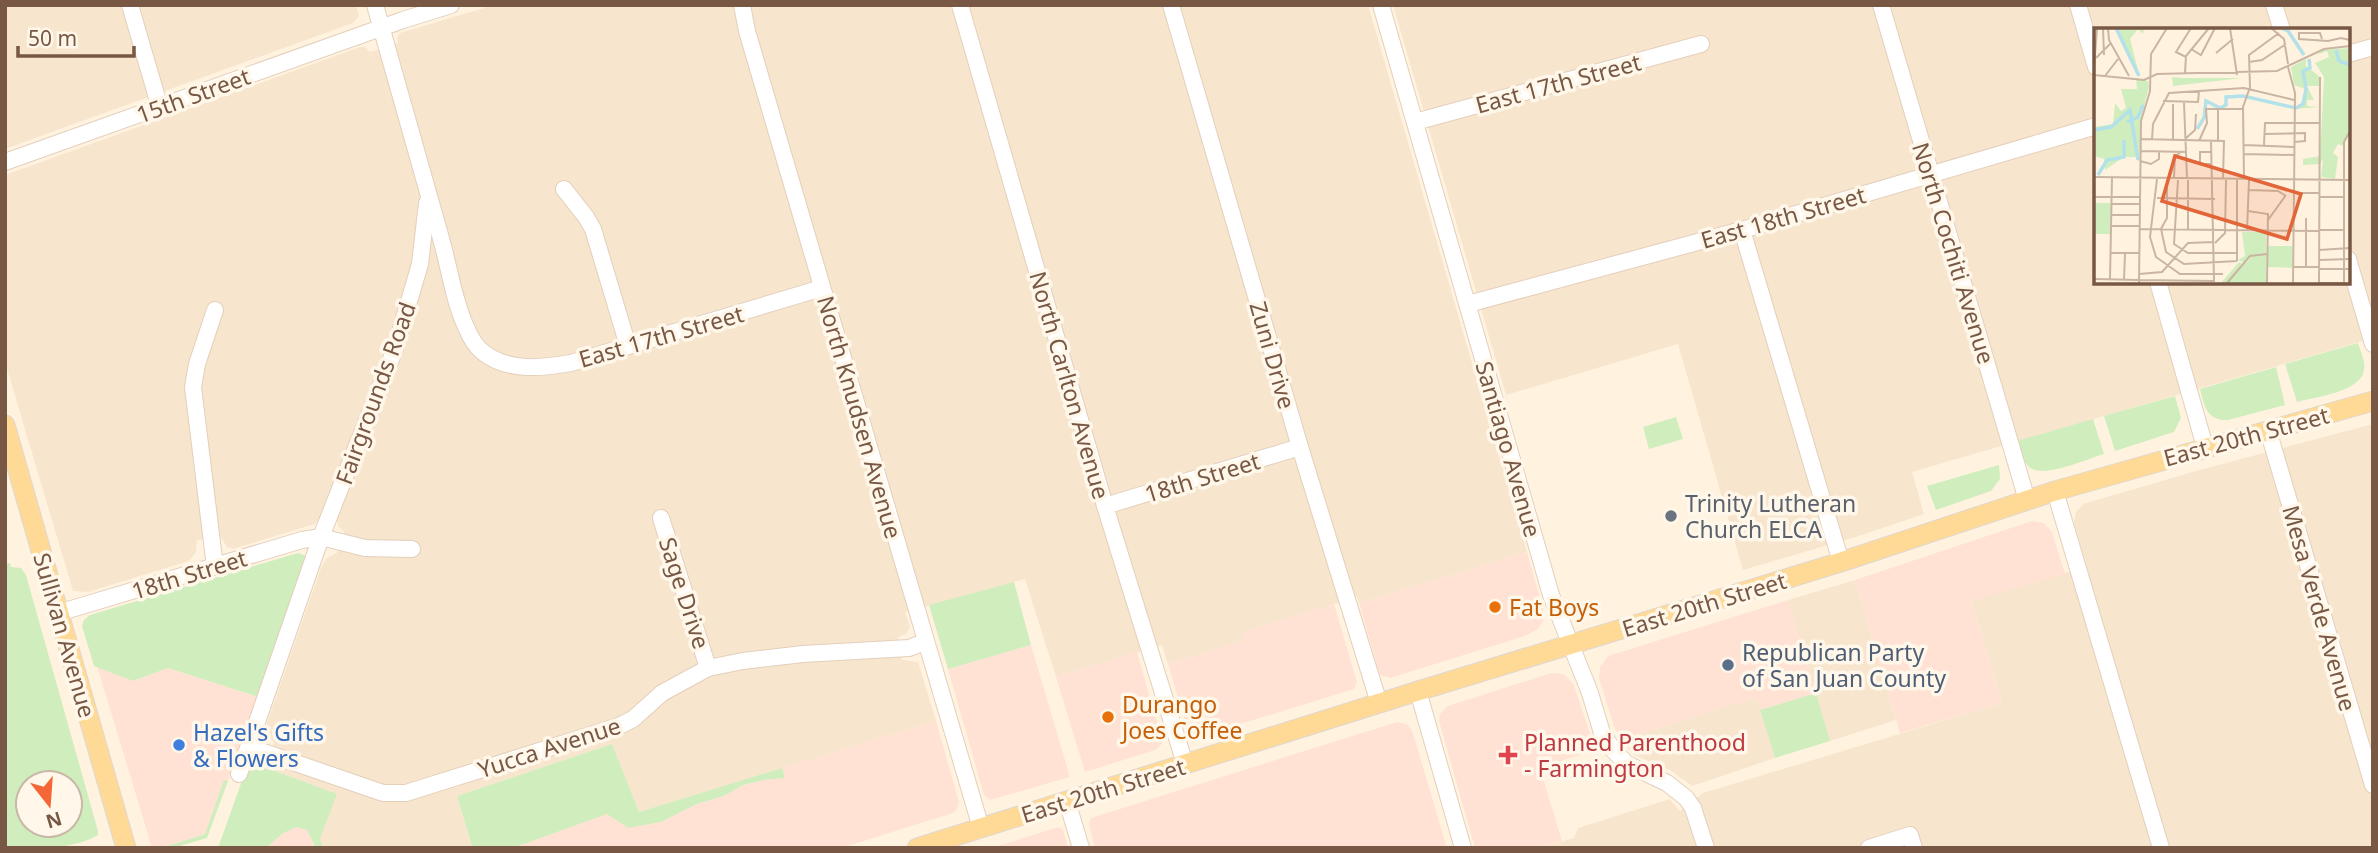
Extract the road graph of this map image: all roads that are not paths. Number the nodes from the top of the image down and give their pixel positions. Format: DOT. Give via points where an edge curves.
graph roads {
  1 [pos="130,5"];
  2 [pos="374,5"];
  3 [pos="451,5"];
  4 [pos="742,5"];
  5 [pos="960,5"];
  6 [pos="1171,5"];
  7 [pos="1381,5"];
  8 [pos="1881,5"];
  9 [pos="2078,5"];
  10 [pos="2274,5"];
  11 [pos="381,27"];
  12 [pos="2281,28"];
  13 [pos="1701,44"];
  14 [pos="2373,47"];
  15 [pos="2350,53"];
  16 [pos="2094,60"];
  17 [pos="160,108"];
  18 [pos="1415,122"];
  19 [pos="2094,127"];
  20 [pos="5,162"];
  21 [pos="1930,175"];
  22 [pos="565,189"];
  23 [pos="429,194"];
  24 [pos="1742,230"];
  25 [pos="2350,266"];
  26 [pos="2159,284"];
  27 [pos="822,288"];
  28 [pos="1468,304"];
  29 [pos="215,310"];
  30 [pos="2373,344"];
  31 [pos="628,346"];
  32 [pos="2373,401"];
  33 [pos="5,425"];
  34 [pos="2268,430"];
  35 [pos="1300,447"];
  36 [pos="2205,447"];
  37 [pos="2055,491"];
  38 [pos="2027,500"];
  39 [pos="1105,506"];
  40 [pos="661,519"];
  41 [pos="321,537"];
  42 [pos="412,549"];
  43 [pos="1841,562"];
  44 [pos="215,567"];
  45 [pos="58,613"];
  46 [pos="926,642"];
  47 [pos="1571,644"];
  48 [pos="708,668"];
  49 [pos="1418,691"];
  50 [pos="1379,703"];
  51 [pos="249,747"];
  52 [pos="1185,764"];
  53 [pos="239,774"];
  54 [pos="2373,785"];
  55 [pos="1067,801"];
  56 [pos="981,828"];
  57 [pos="124,847"];
  58 [pos="917,848"];
  59 [pos="1081,848"];
  60 [pos="1463,848"];
  61 [pos="1706,848"];
  62 [pos="1869,848"];
  63 [pos="1914,848"];
  64 [pos="2161,848"];
  1 -- 17 [label="street"];
  2 -- 11 [label="street, Fairgrounds Road"];
  3 -- 11 [label="street, 15th Street"];
  4 -- 27 [label="street, North Knudsen Avenue"];
  5 -- 39 [label="street, North Carlton Avenue"];
  6 -- 35 [label="street, Zuni Drive"];
  7 -- 18 [label="street, Santiago Avenue"];
  8 -- 21 [label="street, North Cochiti Avenue"];
  9 -- 16 [label="street"];
  10 -- 12 [label="street"];
  11 -- 17 [label="street, 15th Street"];
  11 -- 23 [label="street, Fairgrounds Road"];
  13 -- 18 [label="street, East 17th Street"];
  14 -- 15 [label="street"];
  17 -- 20 [label="street, 15th Street"];
  18 -- 28 [label="street, Santiago Avenue"];
  19 -- 21 [label="street, East 18th Street"];
  21 -- 24 [label="street, East 18th Street"];
  21 -- 38 [label="street, North Cochiti Avenue"];
  22 -- 31 [label="street" via="593,229"];
  23 -- 31 [label="street, East 17th Street" via="466,328 483,352 514,366 551,367"];
  23 -- 41 [label="street, Fairgrounds Road" via="420,264 395,349"];
  24 -- 28 [label="street, East 18th Street"];
  24 -- 43 [label="street"];
  25 -- 30 [label="street"];
  26 -- 36 [label="street"];
  27 -- 31 [label="street, East 17th Street"];
  27 -- 46 [label="street, North Knudsen Avenue"];
  28 -- 47 [label="street, Santiago Avenue" via="1551,595"];
  29 -- 44 [label="street" via="193,387"];
  32 -- 34 [label="main road, East 20th Street"];
  33 -- 45 [label="main road, Sullivan Avenue"];
  34 -- 36 [label="main road, East 20th Street"];
  34 -- 54 [label="street, Mesa Verde Avenue"];
  35 -- 39 [label="street, 18th Street"];
  35 -- 50 [label="street, Zuni Drive"];
  36 -- 37 [label="main road, East 20th Street"];
  37 -- 38 [label="main road, East 20th Street"];
  37 -- 64 [label="street"];
  38 -- 43 [label="main road, East 20th Street"];
  39 -- 52 [label="street, North Carlton Avenue"];
  40 -- 48 [label="street, Sage Drive"];
  41 -- 42 [label="street" via="365,548"];
  41 -- 44 [label="street, 18th Street"];
  41 -- 51 [label="street, Fairgrounds Road"];
  43 -- 47 [label="main road, East 20th Street"];
  44 -- 45 [label="street, 18th Street"];
  45 -- 57 [label="main road, Sullivan Avenue"];
  46 -- 48 [label="street, Yucca Avenue" via="909,648 803,654"];
  46 -- 56 [label="street, North Knudsen Avenue"];
  47 -- 49 [label="main road, East 20th Street"];
  47 -- 61 [label="street, Santiago Avenue" via="1608,744 1627,764 1679,790 1693,808"];
  48 -- 51 [label="street, Yucca Avenue" via="662,693 619,726 406,793 383,793"];
  49 -- 50 [label="main road, East 20th Street"];
  49 -- 60 [label="street"];
  50 -- 52 [label="main road, East 20th Street"];
  51 -- 53 [label="street, Fairgrounds Road"];
  52 -- 55 [label="main road, East 20th Street"];
  55 -- 56 [label="main road, East 20th Street"];
  55 -- 59 [label="street"];
  56 -- 58 [label="main road, East 20th Street"];
  62 -- 63 [label="street" via="1910,835"];
}
